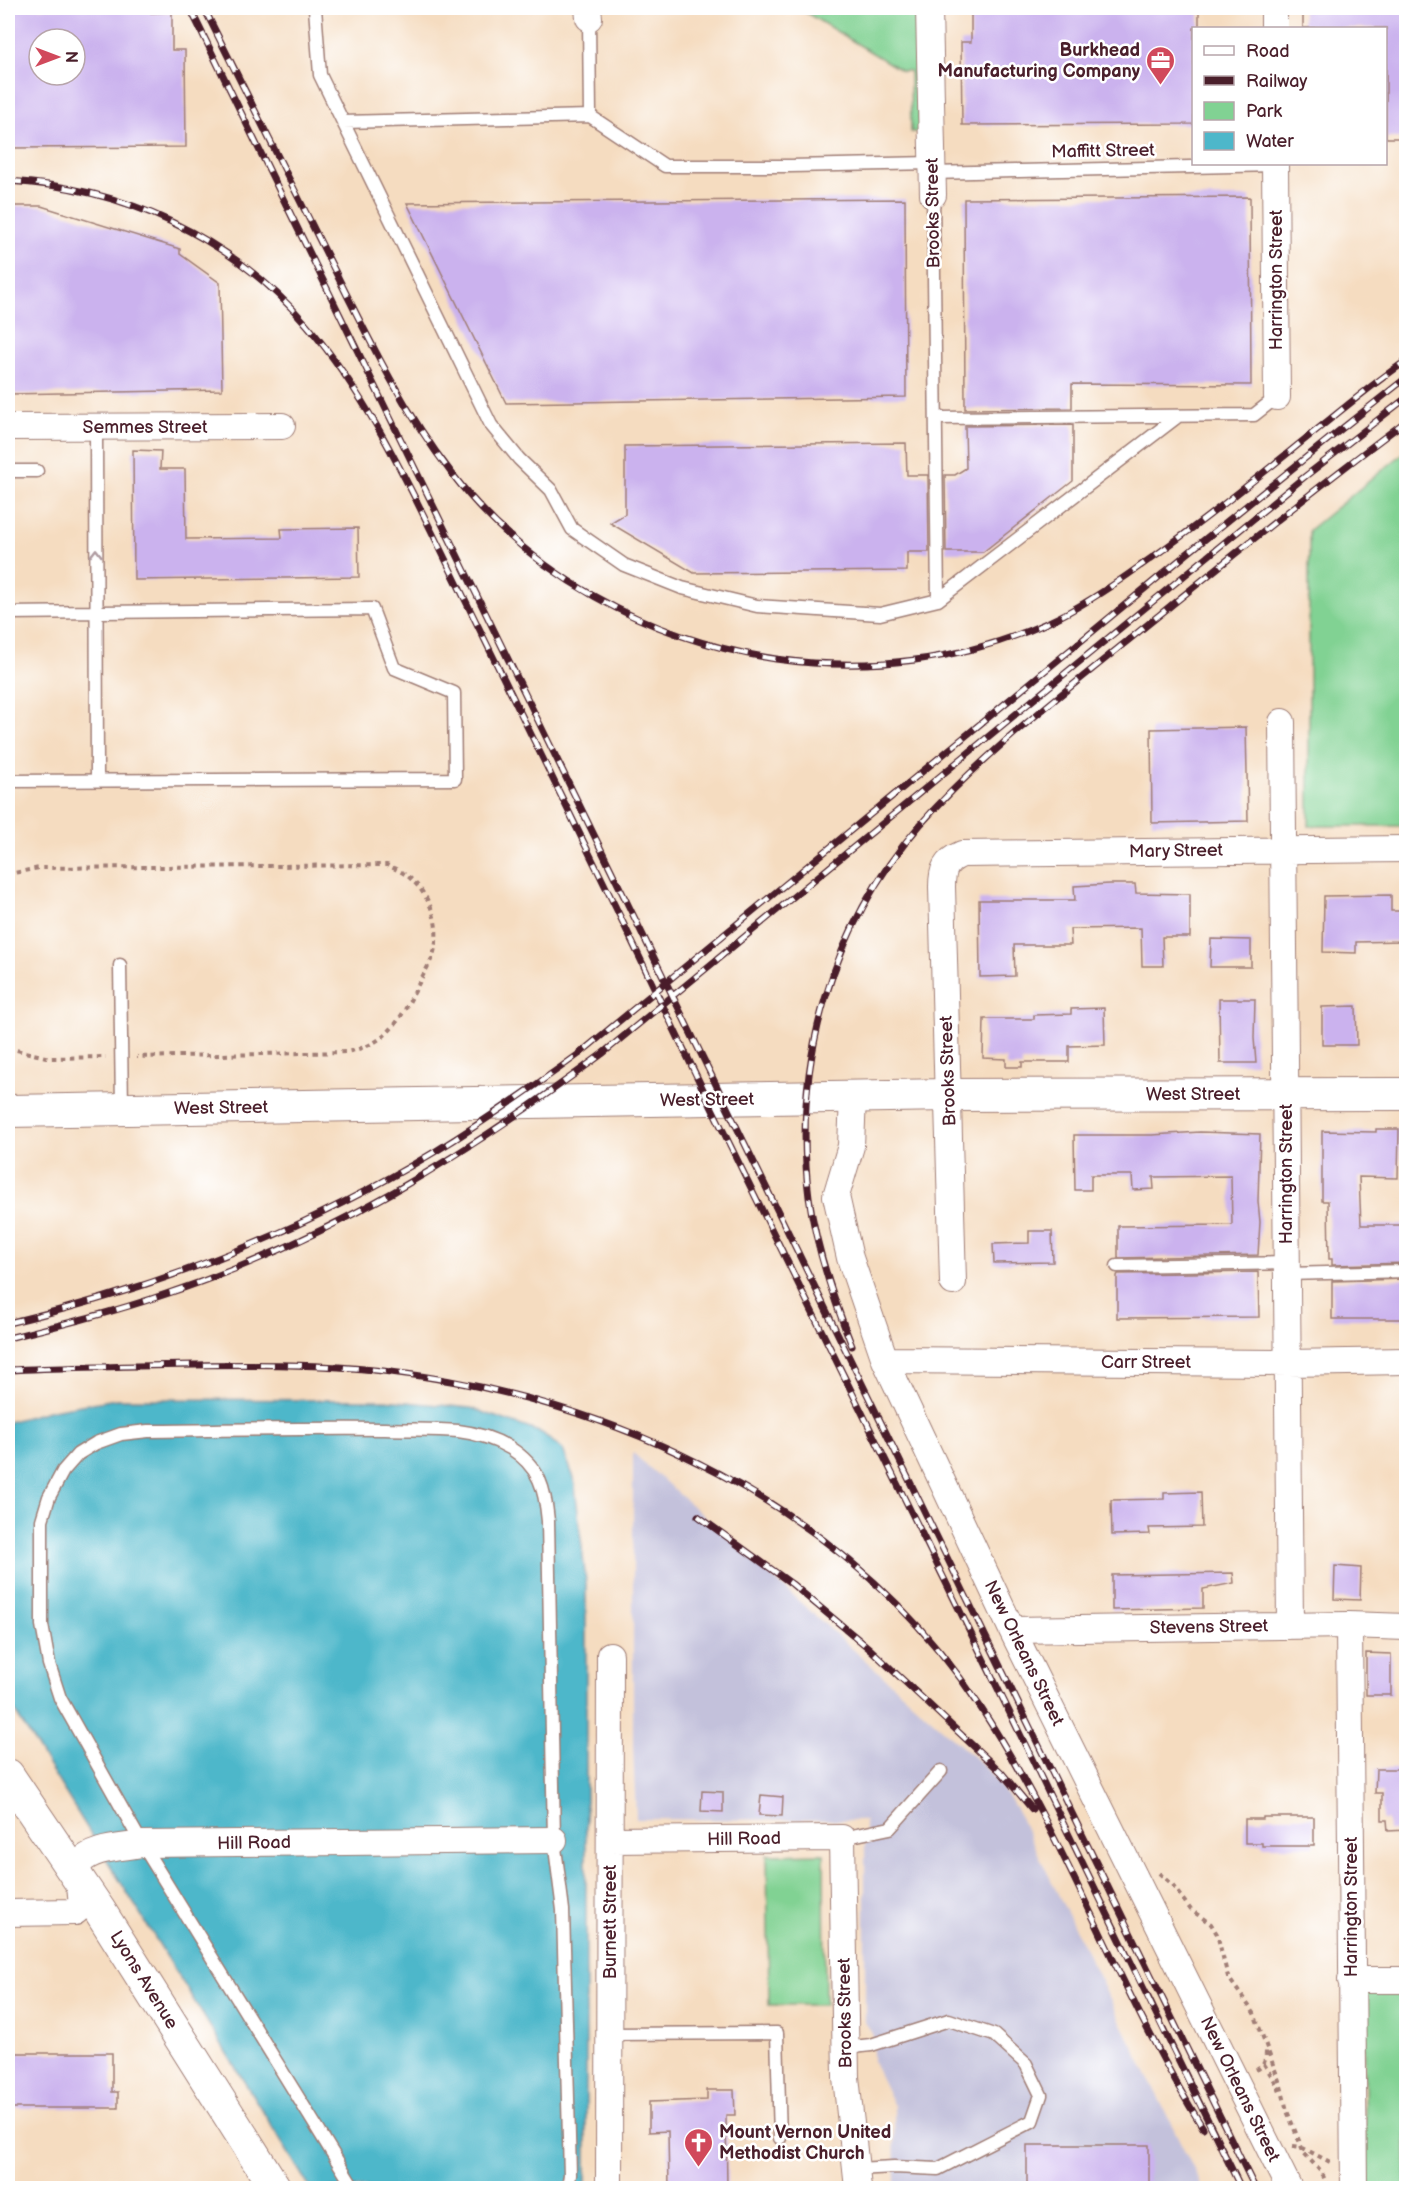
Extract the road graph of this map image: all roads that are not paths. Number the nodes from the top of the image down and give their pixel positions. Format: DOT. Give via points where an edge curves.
graph roads {
  1 [pos="315,8"];
  2 [pos="929,8"];
  3 [pos="1274,8"];
  4 [pos="589,13"];
  5 [pos="1274,27"];
  6 [pos="590,116"];
  7 [pos="343,123"];
  8 [pos="1249,165"];
  9 [pos="1275,165"];
  10 [pos="932,177"];
  11 [pos="1277,397"];
  12 [pos="1177,417"];
  13 [pos="936,418"];
  14 [pos="282,426"];
  15 [pos="8,427"];
  16 [pos="96,427"];
  17 [pos="8,471"];
  18 [pos="37,471"];
  19 [pos="938,600"];
  20 [pos="8,612"];
  21 [pos="96,612"];
  22 [pos="1282,722"];
  23 [pos="8,780"];
  24 [pos="97,780"];
  25 [pos="1283,849"];
  26 [pos="1407,849"];
  27 [pos="948,861"];
  28 [pos="120,965"];
  29 [pos="1285,1093"];
  30 [pos="1407,1094"];
  31 [pos="949,1095"];
  32 [pos="853,1097"];
  33 [pos="122,1109"];
  34 [pos="8,1111"];
  35 [pos="1117,1266"];
  36 [pos="1287,1269"];
  37 [pos="1407,1271"];
  38 [pos="953,1282"];
  39 [pos="885,1360"];
  40 [pos="1407,1361"];
  41 [pos="1288,1363"];
  42 [pos="1290,1625"];
  43 [pos="1349,1625"];
  44 [pos="1407,1626"];
  45 [pos="1012,1630"];
  46 [pos="610,1655"];
  47 [pos="941,1771"];
  48 [pos="8,1775"];
  49 [pos="842,1838"];
  50 [pos="554,1840"];
  51 [pos="610,1840"];
  52 [pos="142,1844"];
  53 [pos="77,1876"];
  54 [pos="8,1912"];
  55 [pos="1351,1980"];
  56 [pos="1407,1980"];
  57 [pos="609,2034"];
  58 [pos="845,2048"];
  59 [pos="780,2138"];
  60 [pos="1354,2178"];
  61 [pos="857,2179"];
  62 [pos="275,2188"];
  63 [pos="354,2188"];
  64 [pos="568,2188"];
  65 [pos="609,2188"];
  66 [pos="1289,2188"];
  1 -- 7 [label="lane" via="320,75"];
  2 -- 10 [label="street, Brooks Street"];
  3 -- 5 [label="street"];
  4 -- 6 [label="lane"];
  6 -- 7 [label="lane"];
  6 -- 10 [label="lane, Maffitt Street" via="665,165 791,166"];
  7 -- 19 [label="lane" via="491,425 551,490 572,530 624,565 682,588 757,606 880,614"];
  8 -- 10 [label="lane, Maffitt Street"];
  9 -- 11 [label="street, Harrington Street"];
  10 -- 13 [label="lane, Brooks Street"];
  11 -- 12 [label="lane" via="1254,415"];
  12 -- 13 [label="lane"];
  12 -- 19 [label="lane"];
  13 -- 19 [label="lane, Brooks Street"];
  14 -- 16 [label="street, Semmes Street"];
  15 -- 16 [label="street, Semmes Street"];
  21 -- 16 [label="lane, one-way"];
  17 -- 18 [label="lane"];
  20 -- 21 [label="lane"];
  21 -- 24 [label="lane"];
  21 -- 24 [label="lane" via="372,609 394,668 454,693 455,778"];
  22 -- 25 [label="street, Harrington Street"];
  23 -- 24 [label="lane"];
  25 -- 26 [label="street, Mary Street"];
  25 -- 27 [label="street, Mary Street" via="962,854"];
  25 -- 29 [label="street, Harrington Street"];
  27 -- 31 [label="street, Brooks Street" via="942,872 942,887"];
  28 -- 33 [label="lane"];
  29 -- 30 [label="street, West Street"];
  29 -- 31 [label="street, West Street"];
  29 -- 36 [label="street, Harrington Street"];
  31 -- 32 [label="street, West Street"];
  31 -- 38 [label="street, Brooks Street"];
  32 -- 33 [label="street, West Street"];
  32 -- 39 [label="street, New Orleans Street" via="851,1146 836,1196 850,1258"];
  33 -- 34 [label="street, West Street"];
  35 -- 36 [label="lane"];
  36 -- 37 [label="lane"];
  36 -- 41 [label="street, Harrington Street"];
  39 -- 41 [label="street, Carr Street"];
  39 -- 45 [label="street, New Orleans Street"];
  40 -- 41 [label="street, Carr Street"];
  41 -- 42 [label="street, Harrington Street"];
  42 -- 43 [label="street, Stevens Street"];
  42 -- 45 [label="street, Stevens Street"];
  43 -- 44 [label="street, Stevens Street"];
  43 -- 55 [label="street, Harrington Street"];
  45 -- 66 [label="street, New Orleans Street"];
  46 -- 51 [label="street, Burnett Street"];
  47 -- 49 [label="lane" via="890,1828"];
  48 -- 53 [label="street, Lyons Avenue"];
  49 -- 51 [label="street, Hill Road"];
  49 -- 58 [label="street, Brooks Street"];
  50 -- 52 [label="street, Hill Road"];
  50 -- 52 [label="lane" via="548,1521 545,1493 537,1476 526,1460 485,1437 460,1431 352,1429 121,1434 78,1454 49,1497 42,1520 42,1625 49,1664 60,1698"];
  50 -- 64 [label="lane" via="566,1959"];
  51 -- 57 [label="street, Burnett Street"];
  52 -- 53 [label="street, Hill Road" via="84,1857 78,1864"];
  52 -- 63 [label="lane"];
  53 -- 54 [label="street" via="82,1906 75,1912"];
  53 -- 62 [label="street, Lyons Avenue"];
  55 -- 56 [label="street"];
  55 -- 60 [label="street, Harrington Street"];
  57 -- 59 [label="lane" via="777,2033"];
  57 -- 65 [label="street, Burnett Street"];
  58 -- 61 [label="street, Brooks Street"];
  58 -- 61 [label="lane" via="871,2045 948,2020 994,2035 1026,2064 1041,2095 1032,2121 938,2169 894,2167"];
}
